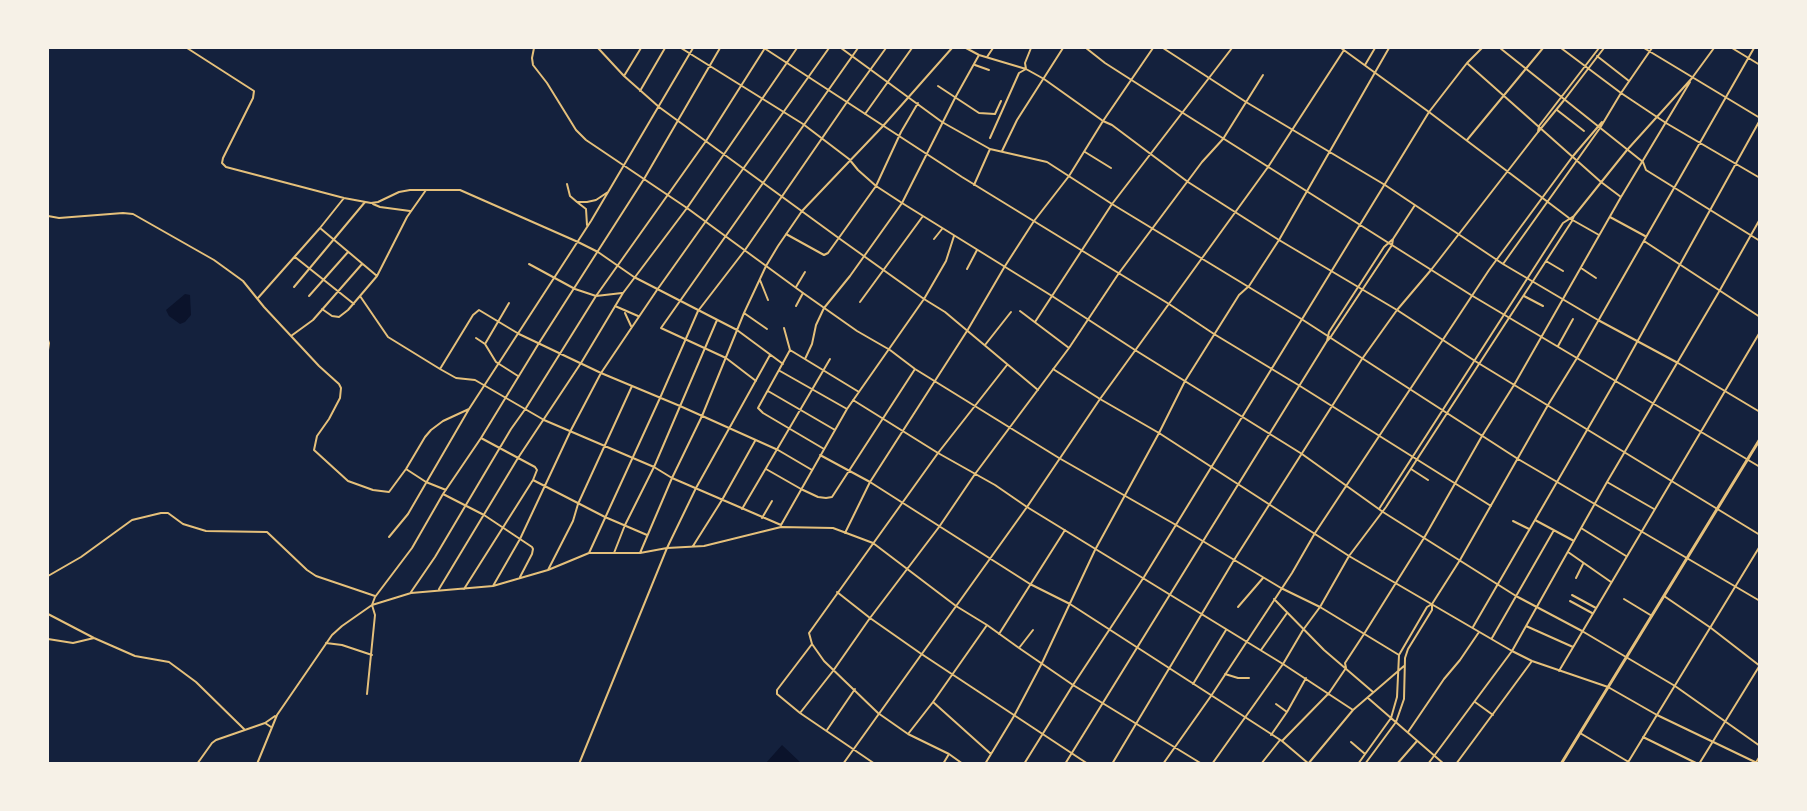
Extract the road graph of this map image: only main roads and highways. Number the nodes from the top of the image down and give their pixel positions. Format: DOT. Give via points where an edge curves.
graph roads {
  1 [pos="1760,440"];
  2 [pos="1562,764"];
  1 -- 2 [label="highway"];
}
